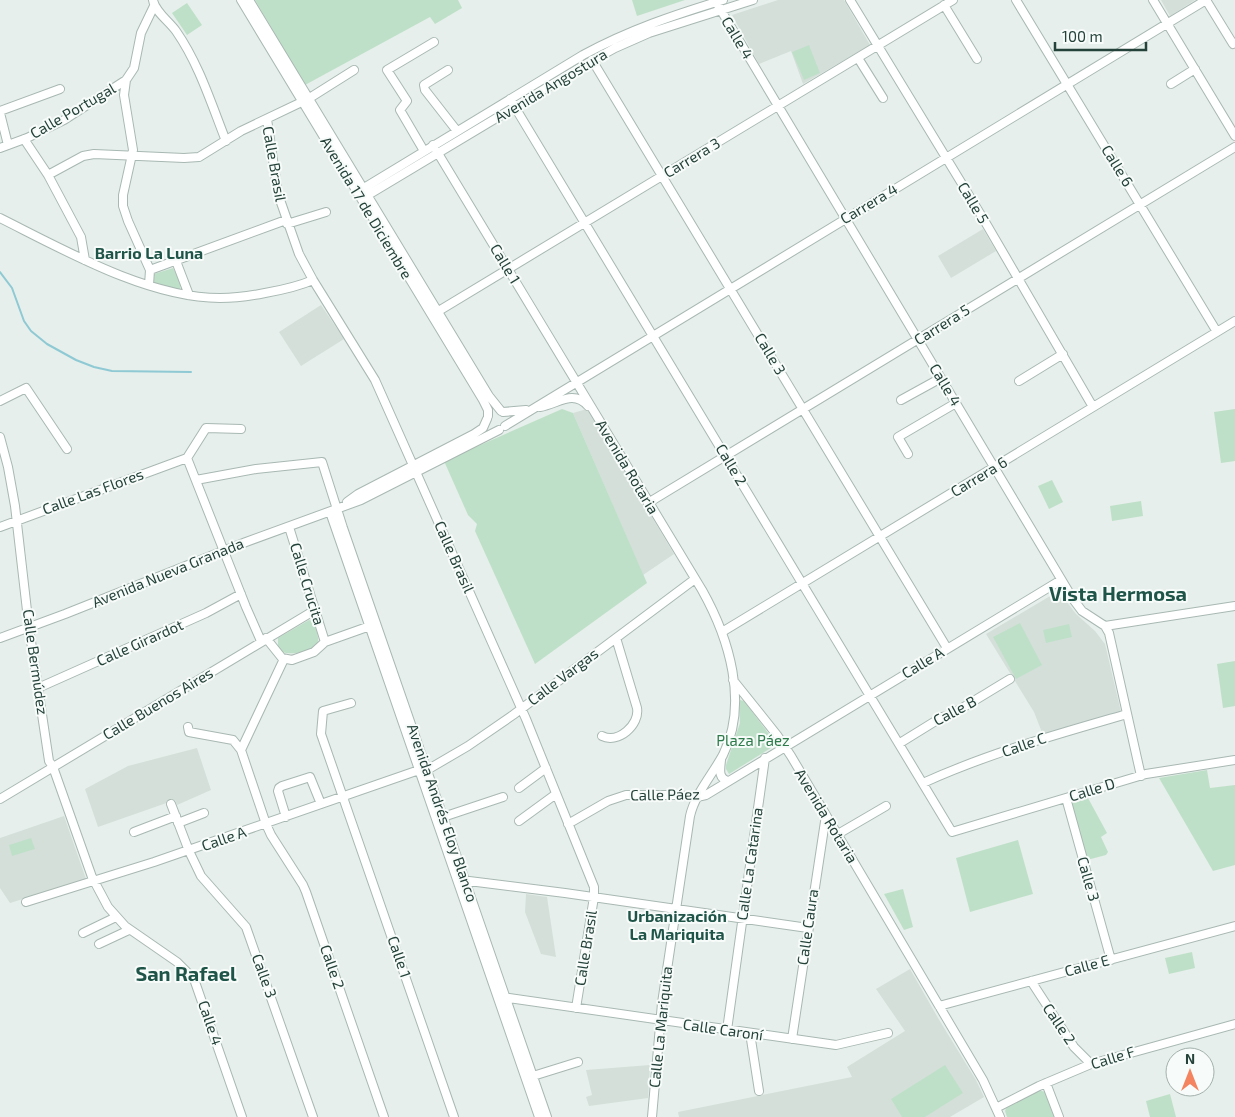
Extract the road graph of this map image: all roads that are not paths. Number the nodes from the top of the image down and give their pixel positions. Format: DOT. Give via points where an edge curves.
graph roads {
  1 [pos="241,0"];
  2 [pos="249,0"];
  3 [pos="753,0"];
  4 [pos="850,0"];
  5 [pos="953,0"];
  6 [pos="1016,0"];
  7 [pos="1153,0"];
  8 [pos="1206,0"];
  9 [pos="720,1"];
  10 [pos="153,3"];
  11 [pos="944,6"];
  12 [pos="721,10"];
  13 [pos="1167,24"];
  14 [pos="434,42"];
  15 [pos="1235,43"];
  16 [pos="878,46"];
  17 [pos="858,58"];
  18 [pos="976,59"];
  19 [pos="592,60"];
  20 [pos="354,70"];
  21 [pos="448,70"];
  22 [pos="1195,70"];
  23 [pos="126,80"];
  24 [pos="1067,84"];
  25 [pos="1171,84"];
  26 [pos="60,89"];
  27 [pos="883,98"];
  28 [pos="510,99"];
  29 [pos="305,100"];
  30 [pos="515,106"];
  31 [pos="778,106"];
  32 [pos="0,112"];
  33 [pos="267,119"];
  34 [pos="457,131"];
  35 [pos="1235,136"];
  36 [pos="24,139"];
  37 [pos="226,141"];
  38 [pos="8,145"];
  39 [pos="434,145"];
  40 [pos="1235,147"];
  41 [pos="0,148"];
  42 [pos="424,151"];
  43 [pos="438,153"];
  44 [pos="133,155"];
  45 [pos="946,158"];
  46 [pos="48,175"];
  47 [pos="662,176"];
  48 [pos="360,190"];
  49 [pos="364,198"];
  50 [pos="1140,204"];
  51 [pos="326,212"];
  52 [pos="0,218"];
  53 [pos="845,219"];
  54 [pos="287,222"];
  55 [pos="585,222"];
  56 [pos="86,260"];
  57 [pos="176,261"];
  58 [pos="508,269"];
  59 [pos="150,270"];
  60 [pos="1018,278"];
  61 [pos="313,280"];
  62 [pos="149,285"];
  63 [pos="730,288"];
  64 [pos="189,295"];
  65 [pos="435,314"];
  66 [pos="1235,321"];
  67 [pos="1218,332"];
  68 [pos="653,335"];
  69 [pos="918,340"];
  70 [pos="1063,354"];
  71 [pos="941,378"];
  72 [pos="1019,381"];
  73 [pos="576,382"];
  74 [pos="901,400"];
  75 [pos="0,401"];
  76 [pos="956,403"];
  77 [pos="533,408"];
  78 [pos="1093,408"];
  79 [pos="803,409"];
  80 [pos="502,411"];
  81 [pos="594,413"];
  82 [pos="488,418"];
  83 [pos="502,428"];
  84 [pos="242,429"];
  85 [pos="0,437"];
  86 [pos="67,450"];
  87 [pos="908,454"];
  88 [pos="726,456"];
  89 [pos="187,458"];
  90 [pos="994,467"];
  91 [pos="415,468"];
  92 [pos="196,480"];
  93 [pos="648,503"];
  94 [pos="334,511"];
  95 [pos="17,520"];
  96 [pos="0,527"];
  97 [pos="290,527"];
  98 [pos="880,537"];
  99 [pos="224,551"];
  100 [pos="695,579"];
  101 [pos="1061,580"];
  102 [pos="803,583"];
  103 [pos="241,594"];
  104 [pos="1235,606"];
  105 [pos="316,610"];
  106 [pos="370,626"];
  107 [pos="1105,626"];
  108 [pos="30,628"];
  109 [pos="722,632"];
  110 [pos="0,638"];
  111 [pos="616,638"];
  112 [pos="264,640"];
  113 [pos="325,642"];
  114 [pos="947,648"];
  115 [pos="284,659"];
  116 [pos="1010,679"];
  117 [pos="733,680"];
  118 [pos="38,688"];
  119 [pos="871,695"];
  120 [pos="350,703"];
  121 [pos="522,708"];
  122 [pos="1127,714"];
  123 [pos="188,727"];
  124 [pos="602,736"];
  125 [pos="900,743"];
  126 [pos="784,746"];
  127 [pos="241,750"];
  128 [pos="722,756"];
  129 [pos="765,758"];
  130 [pos="1235,760"];
  131 [pos="53,767"];
  132 [pos="546,768"];
  133 [pos="423,770"];
  134 [pos="1141,776"];
  135 [pos="728,781"];
  136 [pos="924,783"];
  137 [pos="519,788"];
  138 [pos="556,794"];
  139 [pos="343,797"];
  140 [pos="502,797"];
  141 [pos="697,797"];
  142 [pos="1066,798"];
  143 [pos="0,799"];
  144 [pos="171,804"];
  145 [pos="322,804"];
  146 [pos="886,806"];
  147 [pos="204,812"];
  148 [pos="826,815"];
  149 [pos="286,817"];
  150 [pos="443,817"];
  151 [pos="177,819"];
  152 [pos="519,821"];
  153 [pos="266,824"];
  154 [pos="568,824"];
  155 [pos="134,832"];
  156 [pos="952,832"];
  157 [pos="838,834"];
  158 [pos="189,851"];
  159 [pos="461,880"];
  160 [pos="94,881"];
  161 [pos="594,897"];
  162 [pos="26,902"];
  163 [pos="676,909"];
  164 [pos="116,917"];
  165 [pos="742,918"];
  166 [pos="1235,926"];
  167 [pos="808,928"];
  168 [pos="129,930"];
  169 [pos="83,933"];
  170 [pos="99,944"];
  171 [pos="1111,960"];
  172 [pos="1031,981"];
  173 [pos="502,997"];
  174 [pos="939,1006"];
  175 [pos="576,1008"];
  176 [pos="660,1021"];
  177 [pos="1235,1024"];
  178 [pos="727,1030"];
  179 [pos="750,1033"];
  180 [pos="888,1033"];
  181 [pos="792,1040"];
  182 [pos="578,1062"];
  183 [pos="1091,1064"];
  184 [pos="533,1076"];
  185 [pos="1046,1083"];
  186 [pos="759,1092"];
  187 [pos="996,1108"];
  188 [pos="242,1117"];
  189 [pos="313,1117"];
  190 [pos="384,1117"];
  191 [pos="454,1117"];
  192 [pos="540,1117"];
  193 [pos="547,1117"];
  194 [pos="652,1117"];
  195 [pos="1000,1117"];
  196 [pos="1059,1117"];
  1 -- 29 [label="street, Avenida 17 de Diciembre"];
  2 -- 29 [label="street, Avenida 17 de Diciembre"];
  3 -- 12 [label="street, Avenida Angostura"];
  4 -- 16 [label="street, Calle 5"];
  5 -- 11 [label="street, Carrera 3"];
  6 -- 24 [label="street, Calle 6"];
  7 -- 13 [label="street"];
  8 -- 13 [label="street, Carrera 4"];
  8 -- 15 [label="street"];
  9 -- 12 [label="street, Calle 4"];
  9 -- 28 [label="street, Avenida Angostura" via="618,36"];
  10 -- 23 [label="street, Calle Portugal" via="134,68"];
  10 -- 37 [label="street" via="193,58"];
  11 -- 16 [label="street, Carrera 3"];
  11 -- 18 [label="street"];
  12 -- 19 [label="street, Avenida Angostura" via="640,37"];
  12 -- 31 [label="street, Calle 4"];
  13 -- 22 [label="street"];
  13 -- 24 [label="street, Carrera 4"];
  14 -- 42 [label="street" via="387,70 407,101 400,110"];
  16 -- 17 [label="street, Carrera 3"];
  16 -- 45 [label="street, Calle 5"];
  17 -- 27 [label="street"];
  17 -- 31 [label="street, Carrera 3"];
  19 -- 30 [label="street, Avenida Angostura"];
  19 -- 47 [label="street, Calle 3"];
  20 -- 29 [label="street"];
  21 -- 34 [label="street" via="424,85"];
  22 -- 25 [label="street"];
  22 -- 35 [label="street"];
  23 -- 36 [label="street, Calle Portugal" via="64,120"];
  23 -- 44 [label="street" via="124,95"];
  24 -- 45 [label="street, Carrera 4"];
  24 -- 50 [label="street, Calle 6"];
  26 -- 32 [label="street"];
  28 -- 30 [label="street, Calle 2"];
  28 -- 34 [label="street, Avenida Angostura"];
  29 -- 33 [label="street"];
  29 -- 48 [label="street, Avenida 17 de Diciembre"];
  30 -- 43 [label="street, Avenida Angostura"];
  30 -- 55 [label="street, Calle 2"];
  31 -- 47 [label="street, Carrera 3"];
  31 -- 53 [label="street, Calle 4"];
  32 -- 38 [label="street"];
  33 -- 37 [label="street"];
  33 -- 54 [label="street, Calle Brasil" via="276,185"];
  34 -- 39 [label="street, Avenida Angostura"];
  36 -- 38 [label="street, Calle Portugal"];
  36 -- 46 [label="street"];
  37 -- 44 [label="street" via="193,158"];
  38 -- 41 [label="street, Calle Portugal"];
  39 -- 42 [label="street, Avenida Angostura"];
  39 -- 43 [label="street, Calle 1"];
  40 -- 50 [label="street, Carrera 5"];
  42 -- 48 [label="street, Avenida Angostura"];
  43 -- 49 [label="street, Avenida Angostura"];
  43 -- 58 [label="street, Calle 1"];
  44 -- 46 [label="street" via="88,154"];
  44 -- 59 [label="street" via="123,206"];
  45 -- 53 [label="street, Carrera 4"];
  45 -- 60 [label="street, Calle 5"];
  46 -- 56 [label="street" via="81,237"];
  47 -- 55 [label="street, Carrera 3"];
  47 -- 63 [label="street, Calle 3"];
  48 -- 49 [label="street, Avenida 17 de Diciembre"];
  49 -- 65 [label="street, Avenida 17 de Diciembre"];
  50 -- 60 [label="street, Carrera 5"];
  50 -- 67 [label="street, Calle 6"];
  51 -- 54 [label="street"];
  52 -- 56 [label="street"];
  53 -- 63 [label="street, Carrera 4"];
  53 -- 69 [label="street, Calle 4"];
  54 -- 57 [label="street"];
  54 -- 61 [label="street, Calle Brasil"];
  55 -- 58 [label="street, Carrera 3"];
  55 -- 68 [label="street, Calle 2"];
  56 -- 62 [label="street"];
  57 -- 59 [label="street"];
  57 -- 64 [label="street"];
  58 -- 65 [label="street, Carrera 3"];
  58 -- 73 [label="street, Calle 1"];
  59 -- 62 [label="street"];
  60 -- 69 [label="street, Carrera 5"];
  60 -- 70 [label="street, Calle 5"];
  61 -- 64 [label="street" via="246,296"];
  61 -- 91 [label="street, Calle Brasil" via="367,366"];
  62 -- 64 [label="street"];
  63 -- 68 [label="street, Carrera 4"];
  63 -- 79 [label="street, Calle 3"];
  65 -- 80 [label="street, Avenida 17 de Diciembre"];
  65 -- 82 [label="street, Avenida 17 de Diciembre" via="483,400"];
  66 -- 67 [label="street, Carrera 6"];
  67 -- 78 [label="street, Carrera 6"];
  68 -- 73 [label="street, Carrera 4"];
  68 -- 88 [label="street, Calle 2"];
  69 -- 71 [label="street, Calle 4"];
  69 -- 79 [label="street, Carrera 5"];
  70 -- 72 [label="street"];
  70 -- 78 [label="street, Calle 5"];
  71 -- 74 [label="street"];
  71 -- 76 [label="street, Calle 4"];
  73 -- 77 [label="street, Carrera 4"];
  73 -- 81 [label="street, Avenida Rotaria"];
  75 -- 86 [label="street" via="26,388"];
  76 -- 87 [label="street" via="898,437"];
  76 -- 90 [label="street, Calle 4"];
  77 -- 80 [label="street, Carrera 4"];
  77 -- 81 [label="street, Avenida Rotaria" via="572,397 585,402"];
  77 -- 83 [label="street, Carrera 4"];
  78 -- 90 [label="street, Carrera 6"];
  79 -- 88 [label="street, Carrera 5"];
  79 -- 98 [label="street, Calle 3"];
  80 -- 82 [label="street" via="493,411"];
  80 -- 83 [label="street" via="507,418"];
  81 -- 93 [label="street, Avenida Rotaria"];
  82 -- 83 [label="street" via="491,428"];
  82 -- 91 [label="street, Avenida Nueva Granada" via="481,430"];
  83 -- 91 [label="street, Avenida Nueva Granada"];
  84 -- 89 [label="street" via="206,428"];
  85 -- 95 [label="street, Calle Bermúdez"];
  88 -- 93 [label="street, Carrera 5"];
  88 -- 102 [label="street, Calle 2"];
  89 -- 92 [label="street"];
  89 -- 95 [label="street, Calle Las Flores"];
  90 -- 98 [label="street, Carrera 6"];
  90 -- 101 [label="street, Calle 4"];
  91 -- 94 [label="street, Avenida Nueva Granada" via="361,500"];
  91 -- 121 [label="street, Calle Brasil"];
  92 -- 94 [label="street" via="322,462"];
  92 -- 99 [label="street"];
  93 -- 100 [label="street, Avenida Rotaria"];
  94 -- 97 [label="street, Avenida Nueva Granada"];
  94 -- 106 [label="street, Avenida Andrés Eloy Blanco"];
  94 -- 133 [label="street, Avenida Andrés Eloy Blanco"];
  95 -- 96 [label="street, Calle Las Flores"];
  95 -- 108 [label="street, Calle Bermúdez"];
  97 -- 99 [label="street, Avenida Nueva Granada"];
  97 -- 105 [label="street, Calle Crucita"];
  98 -- 102 [label="street, Carrera 6"];
  98 -- 114 [label="street, Calle 3"];
  99 -- 103 [label="street"];
  99 -- 108 [label="street, Avenida Nueva Granada"];
  100 -- 109 [label="street, Avenida Rotaria"];
  100 -- 111 [label="street, Calle Vargas"];
  101 -- 107 [label="street, Calle 4" via="1082,611"];
  101 -- 114 [label="street, Calle A"];
  102 -- 109 [label="street, Carrera 6"];
  102 -- 119 [label="street, Calle 2"];
  103 -- 112 [label="street"];
  103 -- 118 [label="street, Calle Girardot" via="206,613"];
  104 -- 107 [label="street"];
  105 -- 112 [label="street, Calle Buenos Aires"];
  105 -- 113 [label="street, Calle Crucita"];
  106 -- 113 [label="street"];
  106 -- 133 [label="street, Avenida Andrés Eloy Blanco"];
  107 -- 122 [label="street"];
  108 -- 110 [label="street, Avenida Nueva Granada"];
  108 -- 118 [label="street, Calle Bermúdez"];
  109 -- 117 [label="street, Avenida Rotaria"];
  111 -- 121 [label="street, Calle Vargas"];
  111 -- 124 [label="street" via="637,708 637,718 621,734 610,738"];
  112 -- 115 [label="street"];
  112 -- 131 [label="street, Calle Buenos Aires"];
  113 -- 115 [label="street" via="310,654"];
  114 -- 119 [label="street, Calle A"];
  115 -- 127 [label="street"];
  116 -- 125 [label="street, Calle B"];
  117 -- 126 [label="street, Avenida Rotaria"];
  117 -- 128 [label="street, Calle La Mariquita" via="734,719"];
  118 -- 131 [label="street, Calle Bermúdez" via="48,758"];
  119 -- 125 [label="street, Calle 2"];
  119 -- 126 [label="street, Calle A"];
  120 -- 139 [label="street, Calle 1" via="323,711 321,734"];
  121 -- 132 [label="street, Calle Brasil"];
  121 -- 133 [label="street, Calle Vargas" via="468,746"];
  122 -- 134 [label="street"];
  122 -- 136 [label="street, Calle C" via="970,763"];
  123 -- 127 [label="street" via="189,732 234,740"];
  125 -- 136 [label="street, Calle 2"];
  126 -- 129 [label="street, Calle Páez"];
  126 -- 148 [label="street, Avenida Rotaria"];
  127 -- 153 [label="street, Calle 2"];
  128 -- 135 [label="street" via="721,775"];
  128 -- 141 [label="street, Calle La Mariquita"];
  129 -- 135 [label="street, Calle Páez"];
  129 -- 165 [label="street, Calle La Catarina"];
  130 -- 134 [label="street, Calle D"];
  131 -- 143 [label="street, Calle Buenos Aires"];
  131 -- 160 [label="street, Calle Bermúdez"];
  132 -- 137 [label="street"];
  132 -- 138 [label="street, Calle Brasil"];
  133 -- 139 [label="street, Calle A"];
  133 -- 150 [label="street, Avenida Andrés Eloy Blanco"];
  133 -- 159 [label="street, Avenida Andrés Eloy Blanco"];
  134 -- 142 [label="street, Calle D"];
  135 -- 141 [label="street, Calle Páez"];
  136 -- 156 [label="street, Calle 2"];
  138 -- 152 [label="street"];
  138 -- 154 [label="street, Calle Brasil"];
  139 -- 145 [label="street, Calle A"];
  139 -- 191 [label="street, Calle 1"];
  140 -- 150 [label="street"];
  141 -- 154 [label="street, Calle Páez" via="626,795 608,801"];
  141 -- 163 [label="street, Calle La Mariquita" via="690,816"];
  142 -- 156 [label="street, Calle D"];
  142 -- 171 [label="street, Calle 3"];
  144 -- 151 [label="street, Calle 3"];
  145 -- 149 [label="street, Calle A"];
  145 -- 149 [label="street" via="310,777 282,786 278,792"];
  146 -- 157 [label="street"];
  147 -- 151 [label="street"];
  148 -- 157 [label="street, Avenida Rotaria"];
  148 -- 167 [label="street, Calle Caura"];
  149 -- 153 [label="street, Calle A"];
  150 -- 159 [label="street, Avenida Andrés Eloy Blanco"];
  151 -- 155 [label="street"];
  151 -- 158 [label="street, Calle 3"];
  153 -- 158 [label="street, Calle A"];
  153 -- 190 [label="street, Calle 2" via="306,892"];
  154 -- 161 [label="street, Calle Brasil" via="594,887"];
  157 -- 174 [label="street, Avenida Rotaria"];
  158 -- 160 [label="street, Calle A"];
  158 -- 189 [label="street, Calle 3" via="201,876 246,926"];
  159 -- 161 [label="street"];
  159 -- 173 [label="street, Avenida Andrés Eloy Blanco"];
  160 -- 162 [label="street, Calle A"];
  160 -- 164 [label="street, Calle 4"];
  161 -- 163 [label="street"];
  161 -- 175 [label="street, Calle Brasil"];
  163 -- 165 [label="street"];
  163 -- 176 [label="street, Calle La Mariquita"];
  164 -- 168 [label="street, Calle 4"];
  164 -- 169 [label="street"];
  165 -- 167 [label="street"];
  165 -- 178 [label="street, Calle La Catarina"];
  166 -- 171 [label="street, Calle E"];
  167 -- 181 [label="street, Calle Caura"];
  168 -- 170 [label="street"];
  168 -- 188 [label="street, Calle 4" via="177,962 194,980"];
  171 -- 172 [label="street, Calle E"];
  172 -- 174 [label="street, Calle E"];
  172 -- 183 [label="street, Calle 2" via="1074,1047"];
  173 -- 175 [label="street, Calle Caroní"];
  173 -- 184 [label="street, Avenida Andrés Eloy Blanco"];
  173 -- 192 [label="street, Avenida Andrés Eloy Blanco"];
  174 -- 187 [label="street, Avenida Rotaria"];
  175 -- 176 [label="street, Calle Caroní"];
  176 -- 178 [label="street, Calle Caroní"];
  176 -- 194 [label="street, Calle La Mariquita"];
  177 -- 183 [label="street, Calle F"];
  178 -- 179 [label="street, Calle Caroní"];
  179 -- 181 [label="street, Calle Caroní"];
  179 -- 186 [label="street"];
  180 -- 181 [label="street, Calle Caroní" via="836,1045"];
  182 -- 184 [label="street"];
  183 -- 185 [label="street, Calle F"];
  184 -- 193 [label="street, Avenida Andrés Eloy Blanco"];
  185 -- 187 [label="street, Calle F"];
  185 -- 196 [label="street"];
  187 -- 195 [label="street, Avenida Rotaria"];
}
